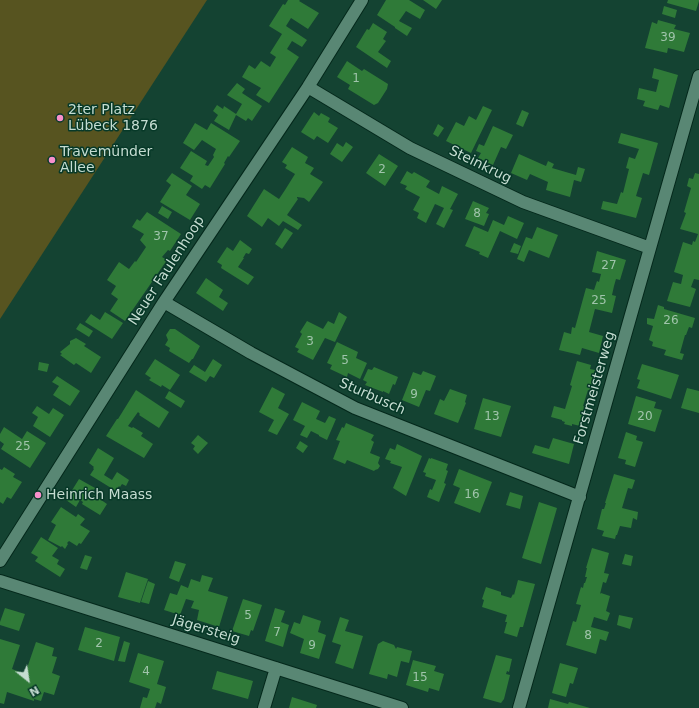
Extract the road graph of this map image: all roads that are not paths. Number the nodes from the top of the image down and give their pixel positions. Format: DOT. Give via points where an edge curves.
graph roads {
  1 [pos="362,0"];
  2 [pos="699,76"];
  3 [pos="308,87"];
  4 [pos="650,248"];
  5 [pos="164,302"];
  6 [pos="580,497"];
  7 [pos="0,560"];
  8 [pos="0,581"];
  9 [pos="276,668"];
  10 [pos="264,708"];
  11 [pos="402,708"];
  12 [pos="519,708"];
  1 -- 3 [label="street, Neuer Faulenhoop"];
  2 -- 4 [label="street, Forstmeisterweg"];
  3 -- 4 [label="street, Steinkrug" via="410,148 523,202"];
  3 -- 5 [label="street, Neuer Faulenhoop"];
  4 -- 6 [label="street, Forstmeisterweg"];
  5 -- 6 [label="street, Sturbusch" via="250,353 355,408"];
  5 -- 7 [label="street, Neuer Faulenhoop"];
  6 -- 12 [label="street, Forstmeisterweg"];
  8 -- 9 [label="street, Jägersteig"];
  9 -- 10 [label="street"];
  9 -- 11 [label="street, Jägersteig"];
}
